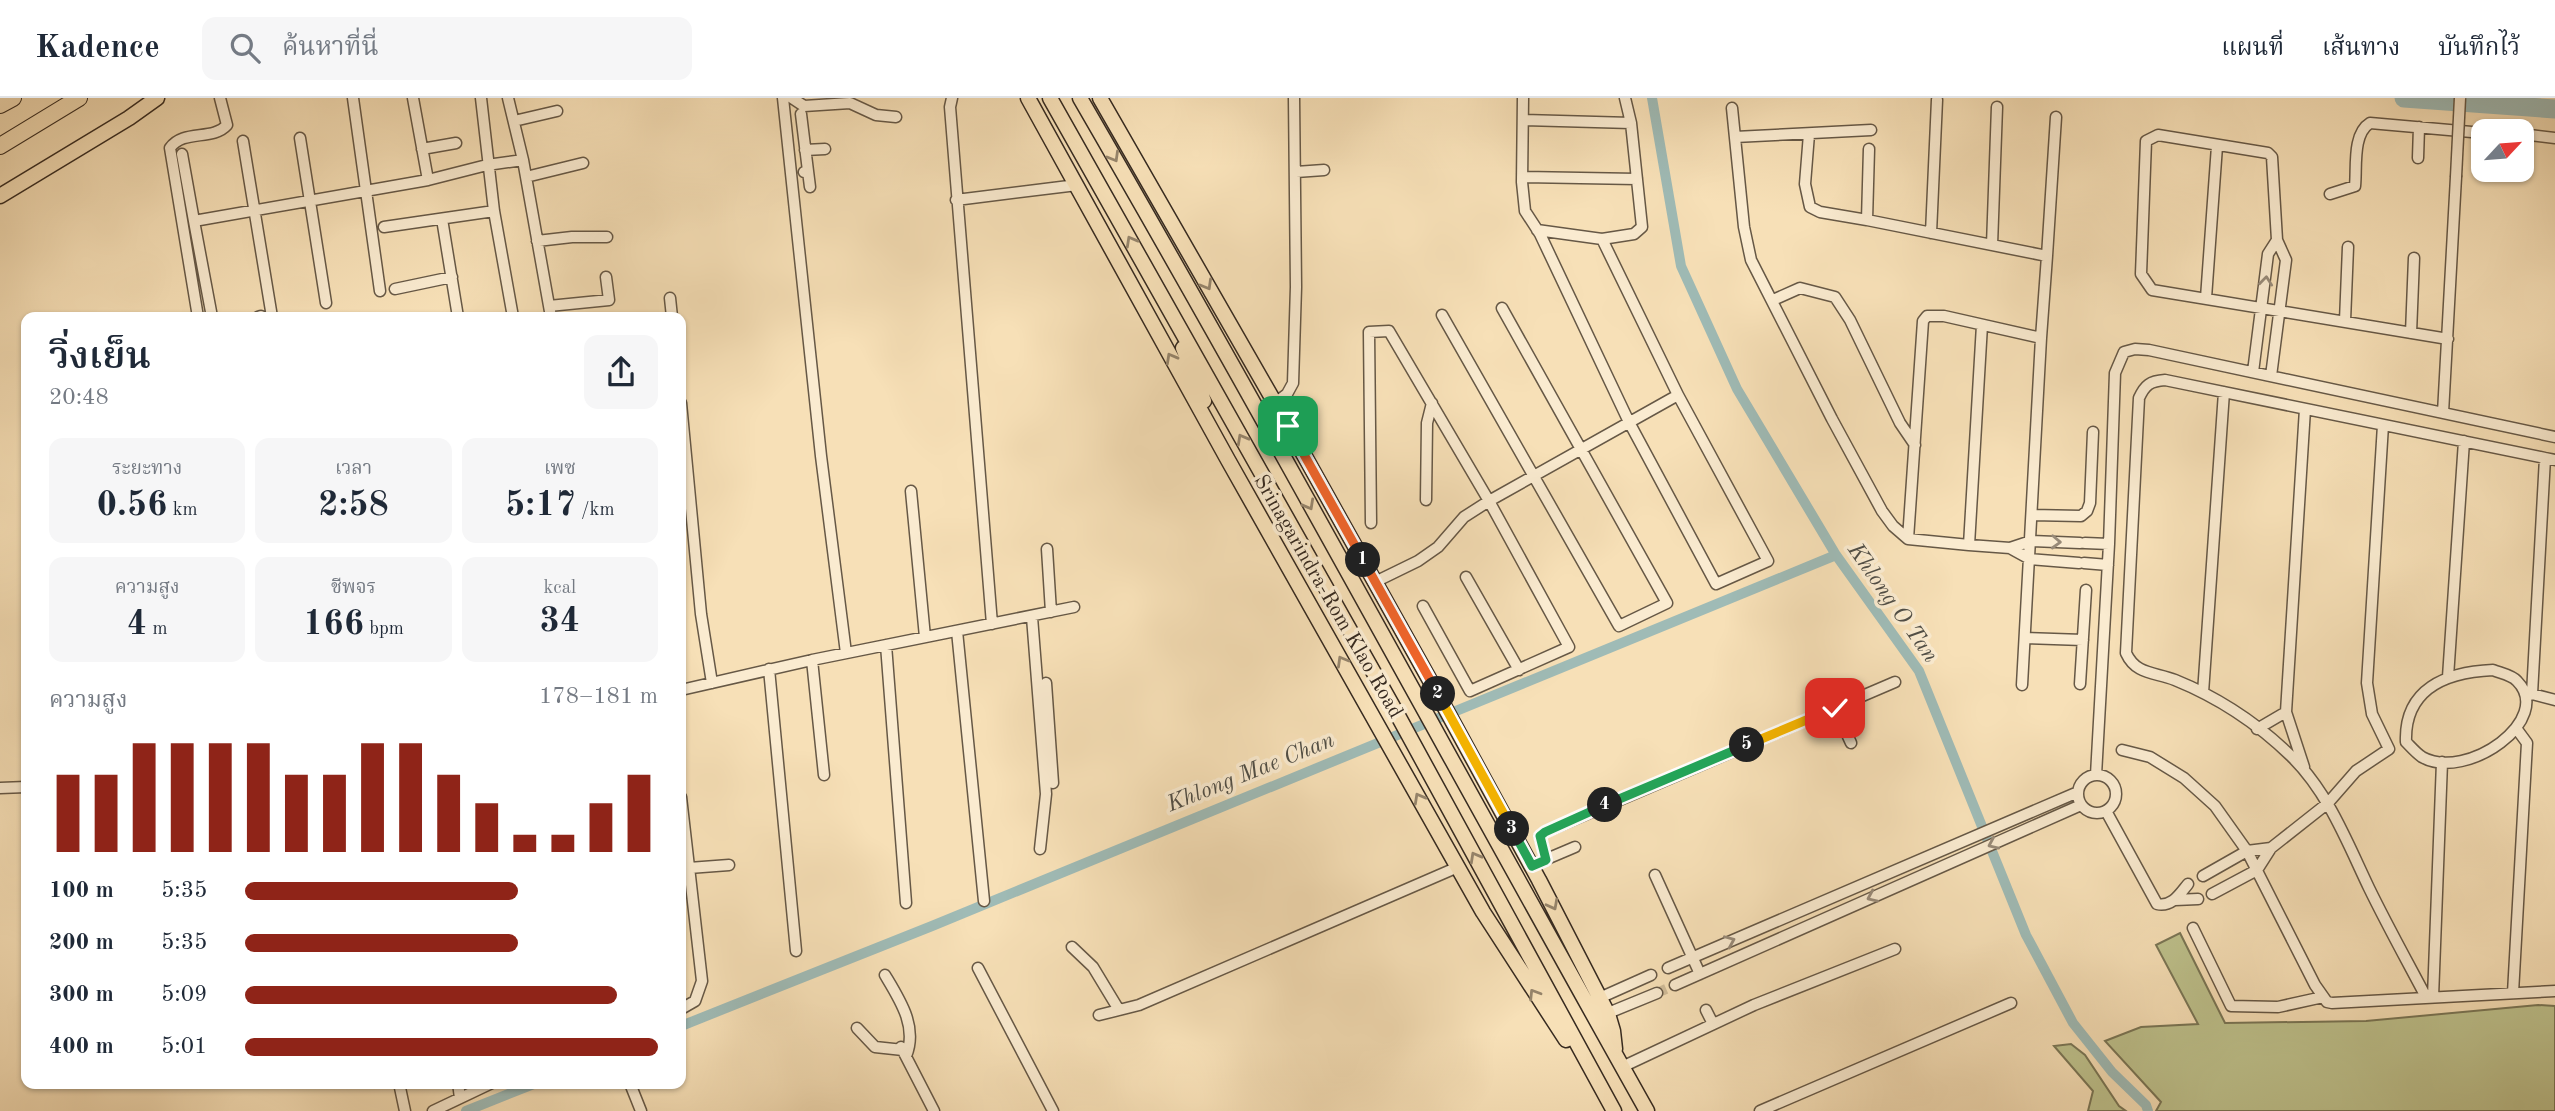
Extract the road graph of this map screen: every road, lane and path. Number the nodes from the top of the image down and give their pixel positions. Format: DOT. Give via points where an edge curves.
graph roads {
  1 [pos="13,98"];
  2 [pos="79,98"];
  3 [pos="157,98"];
  4 [pos="220,98"];
  5 [pos="353,98"];
  6 [pos="413,98"];
  7 [pos="481,98"];
  8 [pos="508,98"];
  9 [pos="783,98"];
  10 [pos="792,98"];
  11 [pos="952,98"];
  12 [pos="1028,98"];
  13 [pos="1080,98"];
  14 [pos="1100,98"];
  15 [pos="1294,98"];
  16 [pos="1523,98"];
  17 [pos="1625,98"];
  18 [pos="2460,98"];
  19 [pos="1937,100"];
  20 [pos="1052,101"];
  21 [pos="0,105"];
  22 [pos="1997,107"];
  23 [pos="1732,108"];
  24 [pos="557,111"];
  25 [pos="801,114"];
  26 [pos="896,117"];
  27 [pos="2056,117"];
  28 [pos="1523,120"];
  29 [pos="514,121"];
  30 [pos="1631,123"];
  31 [pos="2419,127"];
  32 [pos="1871,130"];
  33 [pos="2471,132"];
  34 [pos="1809,134"];
  35 [pos="2534,135"];
  36 [pos="1735,137"];
  37 [pos="300,138"];
  38 [pos="2555,138"];
  39 [pos="243,141"];
  40 [pos="456,143"];
  41 [pos="0,146"];
  42 [pos="2217,146"];
  43 [pos="422,149"];
  44 [pos="825,149"];
  45 [pos="1869,149"];
  46 [pos="806,150"];
  47 [pos="182,155"];
  48 [pos="2418,158"];
  49 [pos="523,160"];
  50 [pos="583,163"];
  51 [pos="487,165"];
  52 [pos="1324,170"];
  53 [pos="808,171"];
  54 [pos="1296,172"];
  55 [pos="791,174"];
  56 [pos="526,177"];
  57 [pos="1522,177"];
  58 [pos="1637,179"];
  59 [pos="428,180"];
  60 [pos="1077,185"];
  61 [pos="810,187"];
  62 [pos="366,191"];
  63 [pos="2330,194"];
  64 [pos="0,196"];
  65 [pos="309,199"];
  66 [pos="956,200"];
  67 [pos="255,209"];
  68 [pos="494,211"];
  69 [pos="442,219"];
  70 [pos="1867,220"];
  71 [pos="194,221"];
  72 [pos="384,227"];
  73 [pos="1537,230"];
  74 [pos="1931,233"];
  75 [pos="607,237"];
  76 [pos="1602,239"];
  77 [pos="2277,240"];
  78 [pos="537,241"];
  79 [pos="1992,245"];
  80 [pos="2348,247"];
  81 [pos="2047,256"];
  82 [pos="2414,258"];
  83 [pos="606,276"];
  84 [pos="452,277"];
  85 [pos="395,289"];
  86 [pos="380,291"];
  87 [pos="1160,293"];
  88 [pos="1195,296"];
  89 [pos="670,298"];
  90 [pos="2206,298"];
  91 [pos="1773,300"];
  92 [pos="326,303"];
  93 [pos="2263,307"];
  94 [pos="1502,308"];
  95 [pos="2279,310"];
  96 [pos="197,312"];
  97 [pos="211,312"];
  98 [pos="271,312"];
  99 [pos="457,312"];
  100 [pos="512,312"];
  101 [pos="550,312"];
  102 [pos="671,312"];
  103 [pos="1442,315"];
  104 [pos="2345,321"];
  105 [pos="1982,325"];
  106 [pos="2411,333"];
  107 [pos="2041,338"];
  108 [pos="2448,339"];
  109 [pos="2253,372"];
  110 [pos="2271,376"];
  111 [pos="2224,392"];
  112 [pos="1678,395"];
  113 [pos="1275,403"];
  114 [pos="1432,403"];
  115 [pos="2305,409"];
  116 [pos="2443,412"];
  117 [pos="1629,422"];
  118 [pos="2383,425"];
  119 [pos="1288,426"];
  120 [pos="2093,432"];
  121 [pos="2555,437"];
  122 [pos="2464,441"];
  123 [pos="1916,445"];
  124 [pos="1580,450"];
  125 [pos="686,456"];
  126 [pos="2550,459"];
  127 [pos="1228,460"];
  128 [pos="1534,475"];
  129 [pos="911,491"];
  130 [pos="1426,500"];
  131 [pos="1489,501"];
  132 [pos="2032,515"];
  133 [pos="1371,523"];
  134 [pos="1908,539"];
  135 [pos="2031,541"];
  136 [pos="2109,544"];
  137 [pos="1969,545"];
  138 [pos="2010,548"];
  139 [pos="1047,549"];
  140 [pos="2030,559"];
  141 [pos="2108,565"];
  142 [pos="1466,577"];
  143 [pos="1375,582"];
  144 [pos="2086,590"];
  145 [pos="1074,607"];
  146 [pos="1423,607"];
  147 [pos="1051,612"];
  148 [pos="1032,617"];
  149 [pos="992,624"];
  150 [pos="957,631"];
  151 [pos="925,637"];
  152 [pos="2025,638"];
  153 [pos="2083,640"];
  154 [pos="886,645"];
  155 [pos="846,653"];
  156 [pos="813,660"];
  157 [pos="769,669"];
  158 [pos="1519,670"];
  159 [pos="2448,677"];
  160 [pos="1895,682"];
  161 [pos="712,683"];
  162 [pos="1046,683"];
  163 [pos="2080,684"];
  164 [pos="2022,685"];
  165 [pos="686,689"];
  166 [pos="2203,693"];
  167 [pos="2529,695"];
  168 [pos="1043,699"];
  169 [pos="2555,700"];
  170 [pos="1835,708"];
  171 [pos="2286,712"];
  172 [pos="2516,727"];
  173 [pos="2257,729"];
  174 [pos="2406,742"];
  175 [pos="1851,743"];
  176 [pos="2389,749"];
  177 [pos="2122,750"];
  178 [pos="2442,762"];
  179 [pos="824,775"];
  180 [pos="2096,775"];
  181 [pos="2307,777"];
  182 [pos="1053,783"];
  183 [pos="21,787"];
  184 [pos="0,788"];
  185 [pos="2078,792"];
  186 [pos="2328,803"];
  187 [pos="2081,805"];
  188 [pos="2106,811"];
  189 [pos="686,841"];
  190 [pos="1575,847"];
  191 [pos="2272,848"];
  192 [pos="1040,849"];
  193 [pos="2247,851"];
  194 [pos="1539,863"];
  195 [pos="729,865"];
  196 [pos="689,867"];
  197 [pos="1458,867"];
  198 [pos="2257,870"];
  199 [pos="1656,875"];
  200 [pos="2203,876"];
  201 [pos="2188,884"];
  202 [pos="2212,894"];
  203 [pos="2198,899"];
  204 [pos="2175,900"];
  205 [pos="984,901"];
  206 [pos="906,903"];
  207 [pos="2193,928"];
  208 [pos="1072,947"];
  209 [pos="1895,949"];
  210 [pos="796,951"];
  211 [pos="1692,957"];
  212 [pos="978,968"];
  213 [pos="1668,968"];
  214 [pos="1700,974"];
  215 [pos="885,975"];
  216 [pos="1651,975"];
  217 [pos="1675,985"];
  218 [pos="2555,991"];
  219 [pos="1657,993"];
  220 [pos="2512,993"];
  221 [pos="2323,997"];
  222 [pos="2430,997"];
  223 [pos="1600,998"];
  224 [pos="2011,1003"];
  225 [pos="1586,1004"];
  226 [pos="686,1006"];
  227 [pos="1119,1010"];
  228 [pos="1706,1010"];
  229 [pos="1099,1015"];
  230 [pos="1601,1016"];
  231 [pos="1713,1024"];
  232 [pos="857,1028"];
  233 [pos="904,1051"];
  234 [pos="1619,1061"];
  235 [pos="1590,1068"];
  236 [pos="400,1089"];
  237 [pos="459,1089"];
  238 [pos="479,1089"];
  239 [pos="632,1089"];
  240 [pos="460,1098"];
  241 [pos="405,1111"];
  242 [pos="433,1111"];
  243 [pos="641,1111"];
  244 [pos="934,1111"];
  245 [pos="1053,1111"];
  246 [pos="1614,1111"];
  247 [pos="1647,1111"];
  248 [pos="1760,1111"];
  1 -- 21 [label="highway"];
  2 -- 41 [label="highway"];
  3 -- 64 [label="main road"];
  4 -- 96 [label="street" via="225,128 177,140 170,148"];
  5 -- 62 [label="street"];
  6 -- 43 [label="street"];
  7 -- 51 [label="street"];
  8 -- 29 [label="street"];
  9 -- 55 [label="street"];
  10 -- 26 [label="street" via="804,106 850,103 876,115"];
  11 -- 66 [label="street"];
  12 -- 60 [label="main road, Srinagarindra-Rom Klao Road"];
  13 -- 88 [label="main road, Srinagarindra-Rom Klao Road, one-way"];
  14 -- 113 [label="main road, Srinagarindra-Rom Klao Road, one-way"];
  15 -- 54 [label="street"];
  16 -- 28 [label="street"];
  17 -- 30 [label="street"];
  18 -- 108 [label="street, bridge"];
  19 -- 74 [label="street"];
  87 -- 20 [label="main road, Srinagarindra-Rom Klao Road, one-way"];
  22 -- 79 [label="street"];
  23 -- 36 [label="street"];
  24 -- 29 [label="street"];
  25 -- 46 [label="street"];
  27 -- 81 [label="street"];
  28 -- 30 [label="street"];
  28 -- 57 [label="street"];
  29 -- 49 [label="street"];
  30 -- 58 [label="street"];
  31 -- 33 [label="street"];
  31 -- 48 [label="street"];
  31 -- 63 [label="street" via="2370,123 2364,127 2358,142 2356,186"];
  32 -- 34 [label="street"];
  34 -- 36 [label="street"];
  34 -- 70 [label="street" via="1805,184 1810,207"];
  35 -- 38 [label="street"];
  36 -- 91 [label="street" via="1747,246"];
  37 -- 65 [label="street"];
  39 -- 67 [label="street"];
  40 -- 43 [label="street"];
  42 -- 77 [label="street" via="2272,157"];
  42 -- 90 [label="street"];
  42 -- 90 [label="street" via="2158,135 2146,141 2141,274 2152,290"];
  43 -- 59 [label="street"];
  44 -- 46 [label="street"];
  45 -- 70 [label="street"];
  46 -- 53 [label="street"];
  47 -- 71 [label="street"];
  49 -- 51 [label="street"];
  49 -- 56 [label="street"];
  50 -- 56 [label="street"];
  51 -- 59 [label="street"];
  51 -- 68 [label="street"];
  52 -- 54 [label="street"];
  53 -- 55 [label="street"];
  53 -- 61 [label="street"];
  54 -- 113 [label="street" via="1293,383"];
  55 -- 155 [label="street"];
  56 -- 78 [label="street"];
  57 -- 58 [label="street"];
  57 -- 73 [label="street" via="1525,211"];
  58 -- 76 [label="street" via="1640,230"];
  59 -- 62 [label="street"];
  60 -- 66 [label="street"];
  127 -- 60 [label="main road, Srinagarindra-Rom Klao Road, one-way"];
  62 -- 65 [label="street"];
  62 -- 86 [label="street"];
  65 -- 67 [label="street"];
  65 -- 92 [label="street"];
  66 -- 149 [label="street"];
  67 -- 71 [label="street"];
  67 -- 98 [label="street"];
  68 -- 69 [label="street"];
  68 -- 100 [label="street"];
  69 -- 72 [label="street"];
  69 -- 84 [label="street"];
  70 -- 74 [label="street"];
  71 -- 97 [label="street"];
  73 -- 76 [label="street"];
  73 -- 117 [label="street"];
  74 -- 79 [label="street"];
  75 -- 78 [label="street"];
  76 -- 112 [label="street"];
  93 -- 77 [label="street, one-way" via="2268,254"];
  77 -- 95 [label="street" via="2286,260"];
  78 -- 101 [label="street"];
  79 -- 81 [label="street"];
  80 -- 104 [label="street"];
  81 -- 107 [label="street"];
  82 -- 106 [label="street"];
  83 -- 101 [label="street" via="609,300"];
  84 -- 85 [label="street"];
  84 -- 99 [label="street"];
  87 -- 127 [label="main road"];
  235 -- 87 [label="main road, Srinagarindra-Rom Klao Road, one-way"];
  88 -- 119 [label="main road"];
  88 -- 225 [label="main road, Srinagarindra-Rom Klao Road, one-way"];
  89 -- 102 [label="street"];
  90 -- 93 [label="street"];
  91 -- 123 [label="street" via="1800,288 1835,297"];
  91 -- 134 [label="street" via="1882,511"];
  93 -- 95 [label="street"];
  93 -- 109 [label="street"];
  94 -- 124 [label="street"];
  95 -- 104 [label="street"];
  95 -- 110 [label="street"];
  103 -- 128 [label="street"];
  104 -- 106 [label="street"];
  105 -- 107 [label="street"];
  105 -- 123 [label="street" via="1934,315 1923,321"];
  105 -- 137 [label="street"];
  106 -- 108 [label="street"];
  107 -- 132 [label="street"];
  108 -- 116 [label="street"];
  109 -- 110 [label="street"];
  109 -- 136 [label="street" via="2149,349 2124,352 2115,373"];
  110 -- 116 [label="street"];
  111 -- 115 [label="street"];
  111 -- 166 [label="street"];
  111 -- 166 [label="street" via="2165,380 2144,387 2139,398 2126,653 2134,667"];
  112 -- 117 [label="street"];
  112 -- 117 [label="street" via="1768,561 1716,584"];
  113 -- 119 [label="main road, Srinagarindra-Rom Klao Road"];
  114 -- 130 [label="street" via="1427,423"];
  114 -- 131 [label="street"];
  114 -- 133 [label="street" via="1389,331 1369,332"];
  115 -- 118 [label="street"];
  115 -- 171 [label="street"];
  116 -- 121 [label="street"];
  117 -- 124 [label="street"];
  118 -- 122 [label="street"];
  118 -- 176 [label="street" via="2367,683 2372,714"];
  119 -- 143 [label="main road, Srinagarindra-Rom Klao Road"];
  120 -- 132 [label="street" via="2087,511 2081,516"];
  122 -- 126 [label="street"];
  122 -- 159 [label="street"];
  123 -- 134 [label="street"];
  124 -- 128 [label="street"];
  124 -- 128 [label="street" via="1667,603 1619,626"];
  125 -- 161 [label="street"];
  126 -- 167 [label="street"];
  197 -- 127 [label="main road, Srinagarindra-Rom Klao Road, one-way"];
  128 -- 131 [label="street"];
  129 -- 151 [label="street"];
  131 -- 143 [label="street" via="1464,517 1438,547"];
  131 -- 158 [label="street" via="1569,647"];
  132 -- 135 [label="street"];
  134 -- 137 [label="street"];
  135 -- 136 [label="street, one-way"];
  135 -- 138 [label="street"];
  135 -- 140 [label="street"];
  136 -- 141 [label="street"];
  137 -- 138 [label="street"];
  138 -- 140 [label="street"];
  139 -- 147 [label="street"];
  140 -- 141 [label="street"];
  140 -- 152 [label="street"];
  141 -- 180 [label="street"];
  142 -- 158 [label="street"];
  143 -- 194 [label="main road, Srinagarindra-Rom Klao Road" via="1461,738"];
  144 -- 153 [label="street"];
  145 -- 147 [label="street"];
  146 -- 158 [label="street" via="1470,691"];
  147 -- 148 [label="street"];
  148 -- 149 [label="street"];
  148 -- 168 [label="street"];
  149 -- 150 [label="street"];
  150 -- 151 [label="street"];
  150 -- 205 [label="street"];
  151 -- 154 [label="street"];
  152 -- 153 [label="street"];
  152 -- 164 [label="street"];
  153 -- 163 [label="street"];
  154 -- 155 [label="street"];
  154 -- 206 [label="street"];
  155 -- 156 [label="street"];
  156 -- 157 [label="street"];
  156 -- 179 [label="street"];
  157 -- 161 [label="street"];
  157 -- 210 [label="street"];
  159 -- 167 [label="street" via="2493,670 2517,681"];
  159 -- 174 [label="street" via="2414,703 2405,724"];
  160 -- 170 [label="street"];
  161 -- 165 [label="street"];
  162 -- 168 [label="street"];
  166 -- 173 [label="street"];
  167 -- 169 [label="street"];
  167 -- 172 [label="street"];
  168 -- 182 [label="street"];
  168 -- 192 [label="street" via="1046,794"];
  170 -- 175 [label="street"];
  170 -- 194 [label="street" via="1545,832 1540,836"];
  171 -- 173 [label="street"];
  171 -- 181 [label="street"];
  172 -- 178 [label="street" via="2481,755 2462,762"];
  172 -- 220 [label="street" via="2527,743"];
  173 -- 181 [label="street" via="2291,756"];
  174 -- 176 [label="street"];
  174 -- 178 [label="street" via="2422,757"];
  176 -- 186 [label="street" via="2356,771"];
  177 -- 193 [label="street" via="2150,757 2184,778 2215,806"];
  178 -- 222 [label="street"];
  180 -- 185 [label="street" via="2084,780"];
  180 -- 188 [label="street" via="2105,777 2115,789 2116,798"];
  181 -- 186 [label="street"];
  183 -- 184 [label="street"];
  185 -- 187 [label="street"];
  211 -- 185 [label="street, one-way"];
  186 -- 191 [label="street"];
  186 -- 222 [label="street" via="2388,926"];
  187 -- 188 [label="street" via="2095,814"];
  187 -- 214 [label="street, one-way"];
  188 -- 204 [label="street" via="2157,904"];
  189 -- 196 [label="street"];
  190 -- 194 [label="street"];
  191 -- 193 [label="street"];
  191 -- 198 [label="street"];
  193 -- 198 [label="street"];
  193 -- 200 [label="street"];
  194 -- 223 [label="main road, Srinagarindra-Rom Klao Road, one-way"];
  195 -- 196 [label="street"];
  196 -- 226 [label="street" via="702,981 695,1001"];
  197 -- 227 [label="street"];
  235 -- 197 [label="main road, Srinagarindra-Rom Klao Road, one-way" via="1544,1009"];
  198 -- 202 [label="street"];
  198 -- 221 [label="street"];
  199 -- 211 [label="street"];
  201 -- 204 [label="street"];
  203 -- 204 [label="street"];
  207 -- 221 [label="street" via="2231,1006 2278,1007"];
  208 -- 227 [label="street" via="1093,967"];
  209 -- 231 [label="street"];
  211 -- 213 [label="street"];
  211 -- 214 [label="street"];
  212 -- 245 [label="street"];
  214 -- 217 [label="street"];
  215 -- 233 [label="street" via="905,1012 911,1045"];
  216 -- 223 [label="street"];
  218 -- 220 [label="street"];
  219 -- 230 [label="street"];
  220 -- 222 [label="street"];
  221 -- 222 [label="street" via="2332,1003"];
  223 -- 225 [label="street"];
  223 -- 230 [label="main road, Srinagarindra-Rom Klao Road"];
  224 -- 248 [label="street"];
  225 -- 230 [label="main road, Srinagarindra-Rom Klao Road"];
  227 -- 229 [label="street"];
  228 -- 231 [label="street"];
  230 -- 234 [label="main road, Srinagarindra-Rom Klao Road" via="1613,1031"];
  231 -- 234 [label="street"];
  232 -- 233 [label="street" via="875,1047"];
  233 -- 244 [label="street"];
  234 -- 247 [label="main road, Srinagarindra-Rom Klao Road"];
  235 -- 246 [label="main road, Srinagarindra-Rom Klao Road"];
  236 -- 241 [label="street"];
  237 -- 240 [label="street"];
  238 -- 240 [label="street"];
  239 -- 243 [label="street"];
  240 -- 242 [label="street"];
}
